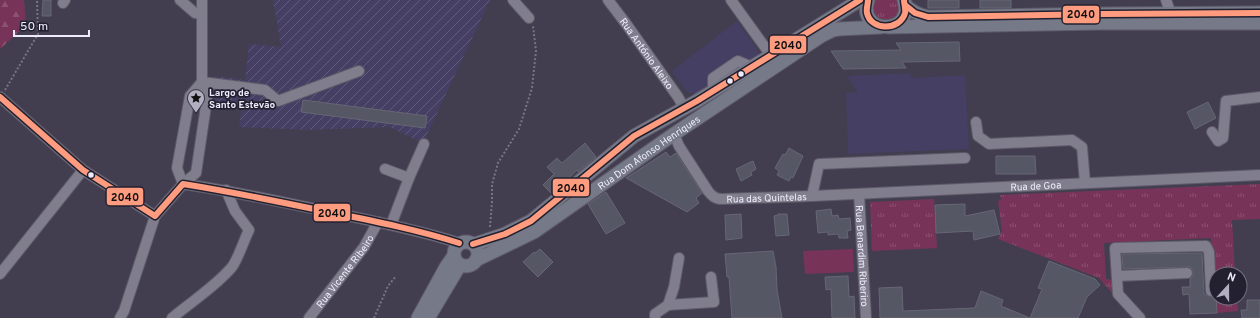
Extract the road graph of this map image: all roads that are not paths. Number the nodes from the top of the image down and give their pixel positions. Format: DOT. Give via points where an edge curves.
graph roads {
  1 [pos="180,0"];
  2 [pos="202,0"];
  3 [pos="513,0"];
  4 [pos="608,0"];
  5 [pos="731,0"];
  6 [pos="860,0"];
  7 [pos="868,0"];
  8 [pos="1166,0"];
  9 [pos="905,3"];
  10 [pos="1260,13"];
  11 [pos="202,14"];
  12 [pos="1171,14"];
  13 [pos="529,18"];
  14 [pos="1260,23"];
  15 [pos="884,27"];
  16 [pos="775,60"];
  17 [pos="359,71"];
  18 [pos="202,82"];
  19 [pos="2,94"];
  20 [pos="1260,97"];
  21 [pos="697,102"];
  22 [pos="684,108"];
  23 [pos="703,115"];
  24 [pos="660,122"];
  25 [pos="976,122"];
  26 [pos="1212,132"];
  27 [pos="672,136"];
  28 [pos="424,144"];
  29 [pos="965,158"];
  30 [pos="385,169"];
  31 [pos="83,170"];
  32 [pos="1260,175"];
  33 [pos="409,178"];
  34 [pos="1085,183"];
  35 [pos="183,184"];
  36 [pos="226,190"];
  37 [pos="859,194"];
  38 [pos="812,196"];
  39 [pos="155,216"];
  40 [pos="378,222"];
  41 [pos="391,225"];
  42 [pos="459,243"];
  43 [pos="473,244"];
  44 [pos="679,258"];
  45 [pos="476,260"];
  46 [pos="457,261"];
  47 [pos="1210,266"];
  48 [pos="0,274"];
  49 [pos="1187,274"];
  50 [pos="1117,276"];
  51 [pos="711,277"];
  52 [pos="668,305"];
  53 [pos="120,318"];
  54 [pos="172,318"];
  55 [pos="309,318"];
  56 [pos="418,318"];
  57 [pos="428,318"];
  58 [pos="655,318"];
  59 [pos="866,318"];
  60 [pos="1140,318"];
  1 -- 11 [label="street" via="195,13"];
  2 -- 11 [label="street"];
  3 -- 13 [label="street"];
  4 -- 22 [label="street, Rua António Aleixo"];
  5 -- 16 [label="street"];
  6 -- 16 [label="main road, Rua Dom Afonso Henriques"];
  7 -- 15 [label="main road" via="866,8 870,20"];
  8 -- 12 [label="street"];
  9 -- 12 [label="main road" via="912,12 928,17"];
  9 -- 15 [label="main road" via="903,17 894,26"];
  10 -- 12 [label="main road"];
  11 -- 18 [label="street"];
  14 -- 15 [label="main road, Rua Dom Afonso Henriques"];
  15 -- 16 [label="main road, Rua Dom Afonso Henriques" via="833,30"];
  16 -- 21 [label="main road, Rua Dom Afonso Henriques" via="752,67"];
  16 -- 23 [label="main road, Rua Dom Afonso Henriques"];
  17 -- 18 [label="street" via="278,101 265,90"];
  18 -- 35 [label="street" via="190,96 177,168"];
  18 -- 35 [label="street" via="207,99 196,173"];
  19 -- 31 [label="street"];
  20 -- 26 [label="street" via="1226,101 1223,138 1218,141"];
  21 -- 22 [label="main road, Rua Dom Afonso Henriques"];
  21 -- 23 [label="main road" via="703,108"];
  22 -- 24 [label="main road, Rua Dom Afonso Henriques"];
  23 -- 27 [label="main road, Rua Dom Afonso Henriques"];
  24 -- 27 [label="main road" via="660,132"];
  24 -- 43 [label="main road, Rua Dom Afonso Henriques" via="630,139 531,221 505,234"];
  25 -- 34 [label="street" via="978,136 989,144 1072,140 1082,147"];
  27 -- 38 [label="street, Rua das Quintelas" via="716,199"];
  27 -- 45 [label="main road, Rua Dom Afonso Henriques" via="534,232"];
  28 -- 33 [label="street"];
  29 -- 38 [label="street, Rua das Quintelas" via="819,164"];
  30 -- 33 [label="street"];
  31 -- 39 [label="street"];
  31 -- 48 [label="street"];
  32 -- 34 [label="street, Rua de Goa"];
  33 -- 41 [label="street"];
  34 -- 37 [label="street, Rua de Goa"];
  35 -- 36 [label="street"];
  35 -- 39 [label="street"];
  36 -- 40 [label="street"];
  36 -- 54 [label="street" via="235,211 249,230 233,266 206,292"];
  37 -- 38 [label="street, Rua de Goa"];
  37 -- 59 [label="street, Rua Benardim Riberiro"];
  39 -- 53 [label="street"];
  40 -- 41 [label="street"];
  40 -- 55 [label="street, Rua Vicente Ribeiro" via="364,247"];
  41 -- 42 [label="street"];
  42 -- 43 [label="main road, Rua Dom Afonso Henriques" via="466,241"];
  42 -- 46 [label="main road" via="454,249"];
  43 -- 45 [label="main road" via="478,253"];
  44 -- 52 [label="street"];
  45 -- 46 [label="main road, Rua Dom Afonso Henriques" via="467,266"];
  46 -- 56 [label="main road" via="446,267"];
  46 -- 57 [label="main road"];
  47 -- 50 [label="street" via="1206,246 1115,248"];
  49 -- 50 [label="street"];
  50 -- 60 [label="street" via="1118,294"];
  51 -- 52 [label="street" via="714,302"];
  52 -- 58 [label="street" via="655,314"];
}
